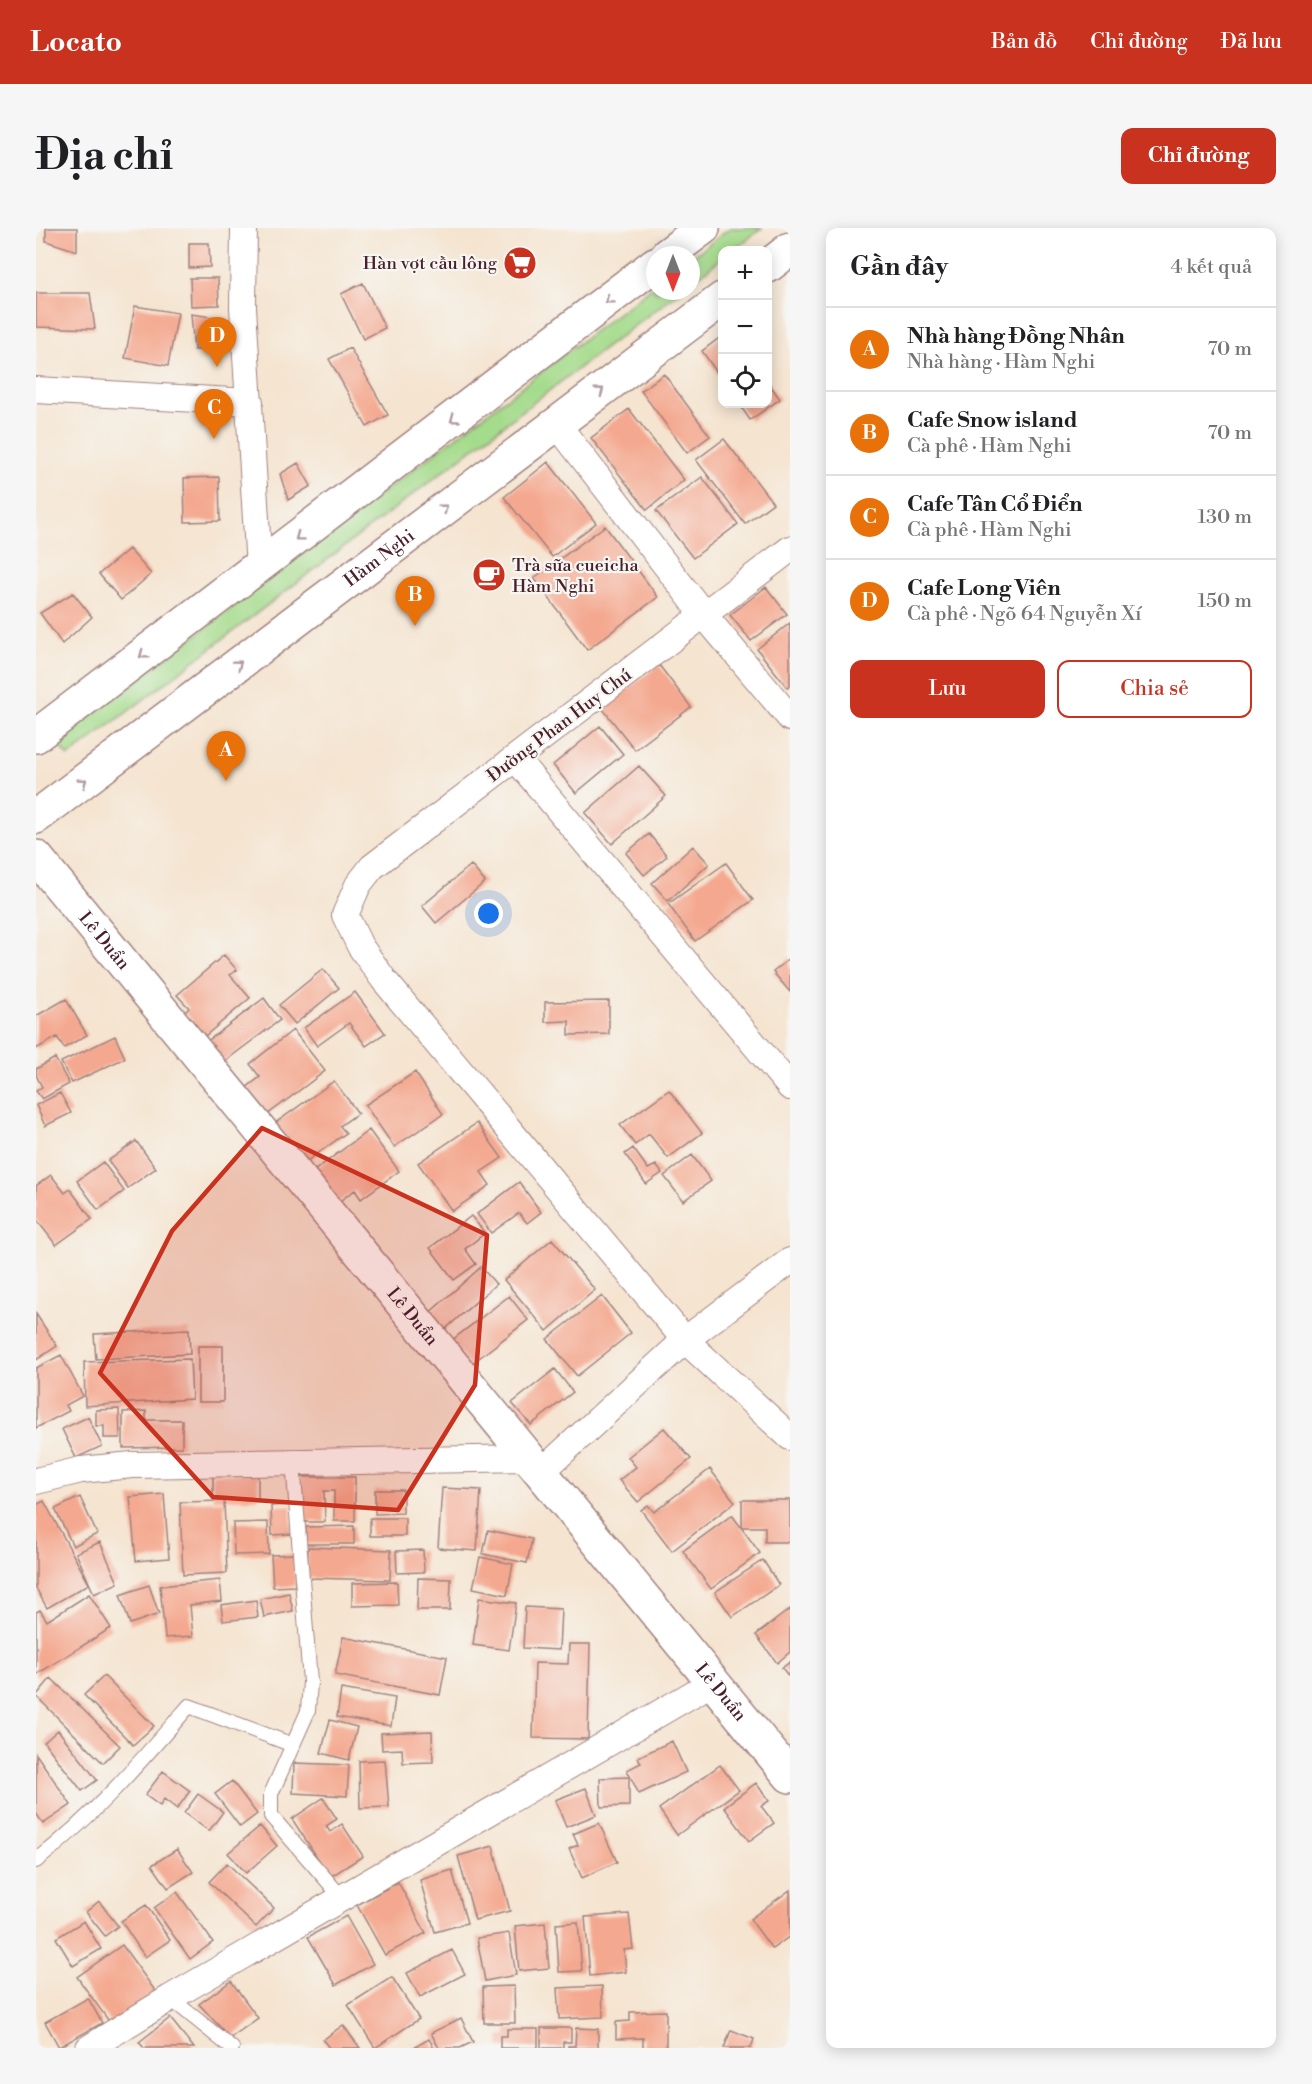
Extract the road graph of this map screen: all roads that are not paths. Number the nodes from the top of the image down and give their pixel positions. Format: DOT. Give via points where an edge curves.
graph roads {
  1 [pos="244,228"];
  2 [pos="703,228"];
  3 [pos="679,246"];
  4 [pos="790,249"];
  5 [pos="772,263"];
  6 [pos="646,271"];
  7 [pos="722,300"];
  8 [pos="36,390"];
  9 [pos="250,402"];
  10 [pos="556,423"];
  11 [pos="790,549"];
  12 [pos="259,568"];
  13 [pos="704,615"];
  14 [pos="790,718"];
  15 [pos="36,736"];
  16 [pos="516,759"];
  17 [pos="36,817"];
  18 [pos="36,857"];
  19 [pos="790,1087"];
  20 [pos="790,1262"];
  21 [pos="685,1340"];
  22 [pos="790,1437"];
  23 [pos="293,1462"];
  24 [pos="534,1466"];
  25 [pos="36,1481"];
  26 [pos="713,1682"];
  27 [pos="293,1745"];
  28 [pos="790,1776"];
  29 [pos="36,1861"];
  30 [pos="343,1899"];
  31 [pos="170,1998"];
  32 [pos="89,2048"];
  33 [pos="232,2048"];
  1 -- 9 [label="street" via="243,308"];
  2 -- 3 [label="main road"];
  4 -- 5 [label="main road"];
  6 -- 12 [label="main road, one-way"];
  10 -- 7 [label="main road, Hàm Nghi, one-way"];
  8 -- 9 [label="street"];
  9 -- 12 [label="street"];
  10 -- 13 [label="street"];
  17 -- 10 [label="main road, Hàm Nghi, one-way"];
  11 -- 13 [label="street, Đường Phan Huy Chú"];
  12 -- 15 [label="main road, one-way"];
  13 -- 14 [label="street"];
  13 -- 16 [label="street, Đường Phan Huy Chú"];
  16 -- 19 [label="street"];
  16 -- 21 [label="street, Đường Phan Huy Chú" via="372,867 358,885 345,915 360,946 384,980"];
  18 -- 24 [label="main road, Lê Duẩn"];
  20 -- 21 [label="street"];
  21 -- 22 [label="street"];
  21 -- 24 [label="street"];
  23 -- 24 [label="street"];
  23 -- 25 [label="street" via="132,1465 81,1470"];
  23 -- 27 [label="lane" via="310,1682 308,1711"];
  24 -- 26 [label="main road, Lê Duẩn"];
  26 -- 28 [label="main road, Lê Duẩn"];
  26 -- 30 [label="street"];
  27 -- 29 [label="lane" via="189,1706 120,1785"];
  27 -- 30 [label="lane" via="271,1794 271,1816"];
  30 -- 31 [label="street"];
  31 -- 32 [label="street"];
  31 -- 33 [label="lane"];
}
